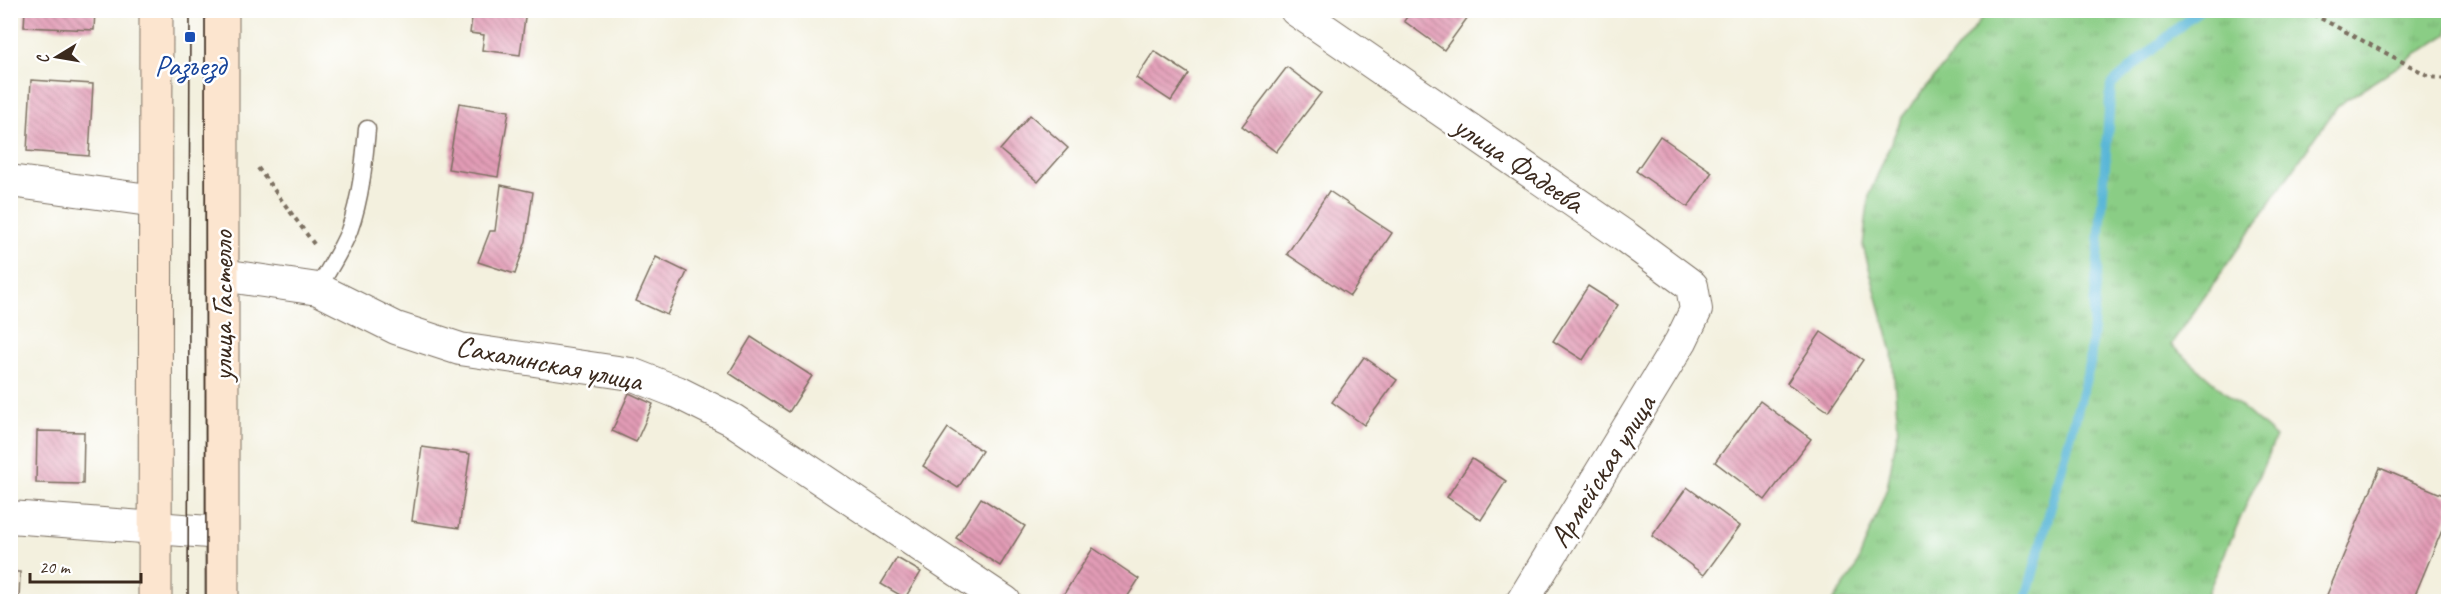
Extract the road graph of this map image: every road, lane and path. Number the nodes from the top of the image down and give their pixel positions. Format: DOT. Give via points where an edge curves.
graph roads {
  1 [pos="156,10"];
  2 [pos="222,10"];
  3 [pos="1296,10"];
  4 [pos="2306,10"];
  5 [pos="2448,79"];
  6 [pos="368,129"];
  7 [pos="256,165"];
  8 [pos="10,181"];
  9 [pos="156,201"];
  10 [pos="222,275"];
  11 [pos="324,278"];
  12 [pos="1682,341"];
  13 [pos="10,517"];
  14 [pos="155,529"];
  15 [pos="222,533"];
  16 [pos="154,602"];
  17 [pos="222,602"];
  18 [pos="1005,602"];
  19 [pos="1522,602"];
  1 -- 9 [label="street"];
  2 -- 10 [label="street, улица Гастелло"];
  3 -- 12 [label="street, улица Фадеева" via="1692,286 1696,310"];
  4 -- 5 [label="path" via="2431,76"];
  6 -- 11 [label="lane" via="355,211"];
  7 -- 11 [label="path"];
  8 -- 9 [label="street"];
  9 -- 14 [label="street"];
  10 -- 11 [label="street, Сахалинская улица"];
  10 -- 15 [label="street, улица Гастелло"];
  11 -- 18 [label="street, Сахалинская улица" via="396,328 460,349 631,374 677,392 732,420"];
  12 -- 19 [label="street, Армейская улица"];
  13 -- 14 [label="street"];
  14 -- 15 [label="street"];
  14 -- 16 [label="street"];
  15 -- 17 [label="street, улица Гастелло"];
}
